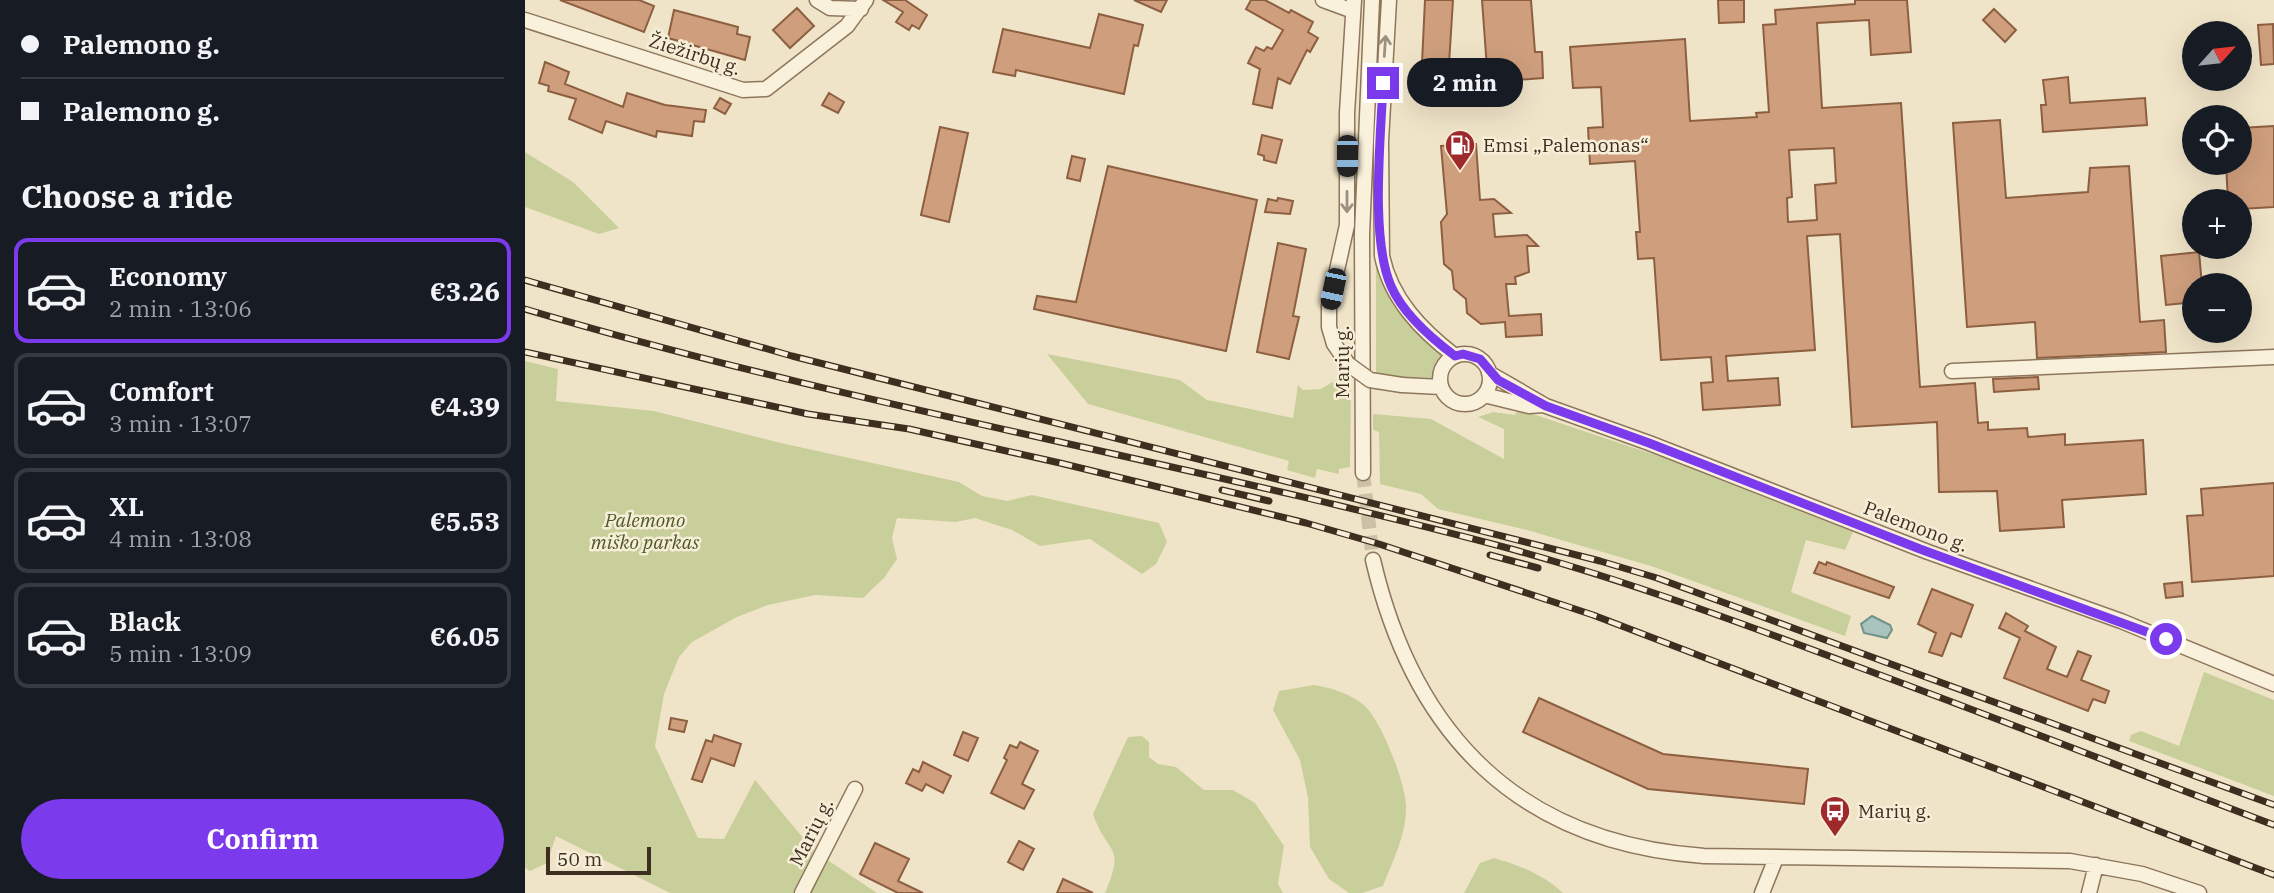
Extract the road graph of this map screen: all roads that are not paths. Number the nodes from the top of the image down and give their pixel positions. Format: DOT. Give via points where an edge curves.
graph roads {
  1 [pos="817,0"];
  2 [pos="1323,0"];
  3 [pos="1372,0"];
  4 [pos="1389,0"];
  5 [pos="864,5"];
  6 [pos="1353,6"];
  7 [pos="525,20"];
  8 [pos="1455,356"];
  9 [pos="2274,357"];
  10 [pos="1952,371"];
  11 [pos="1489,373"];
  12 [pos="1441,387"];
  13 [pos="1484,395"];
  14 [pos="1543,405"];
  15 [pos="1363,473"];
  16 [pos="1373,560"];
  17 [pos="2274,684"];
  18 [pos="855,789"];
  19 [pos="1776,858"];
  20 [pos="2096,865"];
  21 [pos="802,893"];
  22 [pos="1762,893"];
  23 [pos="2089,893"];
  24 [pos="2199,893"];
  1 -- 5 [label="street" via="830,8"];
  2 -- 6 [label="street"];
  3 -- 15 [label="street, Marių g." via="1361,234"];
  8 -- 4 [label="street, Palemono g., one-way" via="1400,302 1382,256 1381,141"];
  5 -- 7 [label="street, Žiežirbų g." via="847,26 807,58 766,89 756,91"];
  6 -- 12 [label="street, Palemono g., one-way, bridge" via="1347,225 1329,316 1334,344 1348,364 1370,380"];
  8 -- 11 [label="street, Palemono g." via="1480,359"];
  8 -- 12 [label="street" via="1442,369"];
  9 -- 10 [label="street"];
  11 -- 13 [label="street"];
  11 -- 14 [label="street, Palemono g."];
  12 -- 13 [label="street, Palemono g." via="1460,404"];
  13 -- 14 [label="street, Palemono g."];
  14 -- 17 [label="street, Palemono g." via="2121,621"];
  16 -- 19 [label="street" via="1385,611 1409,671 1463,748 1502,784 1549,815 1622,845 1658,853"];
  18 -- 21 [label="street, Marių g."];
  19 -- 20 [label="street" via="2018,859"];
  19 -- 22 [label="street"];
  20 -- 23 [label="street"];
  20 -- 24 [label="street"];
}
